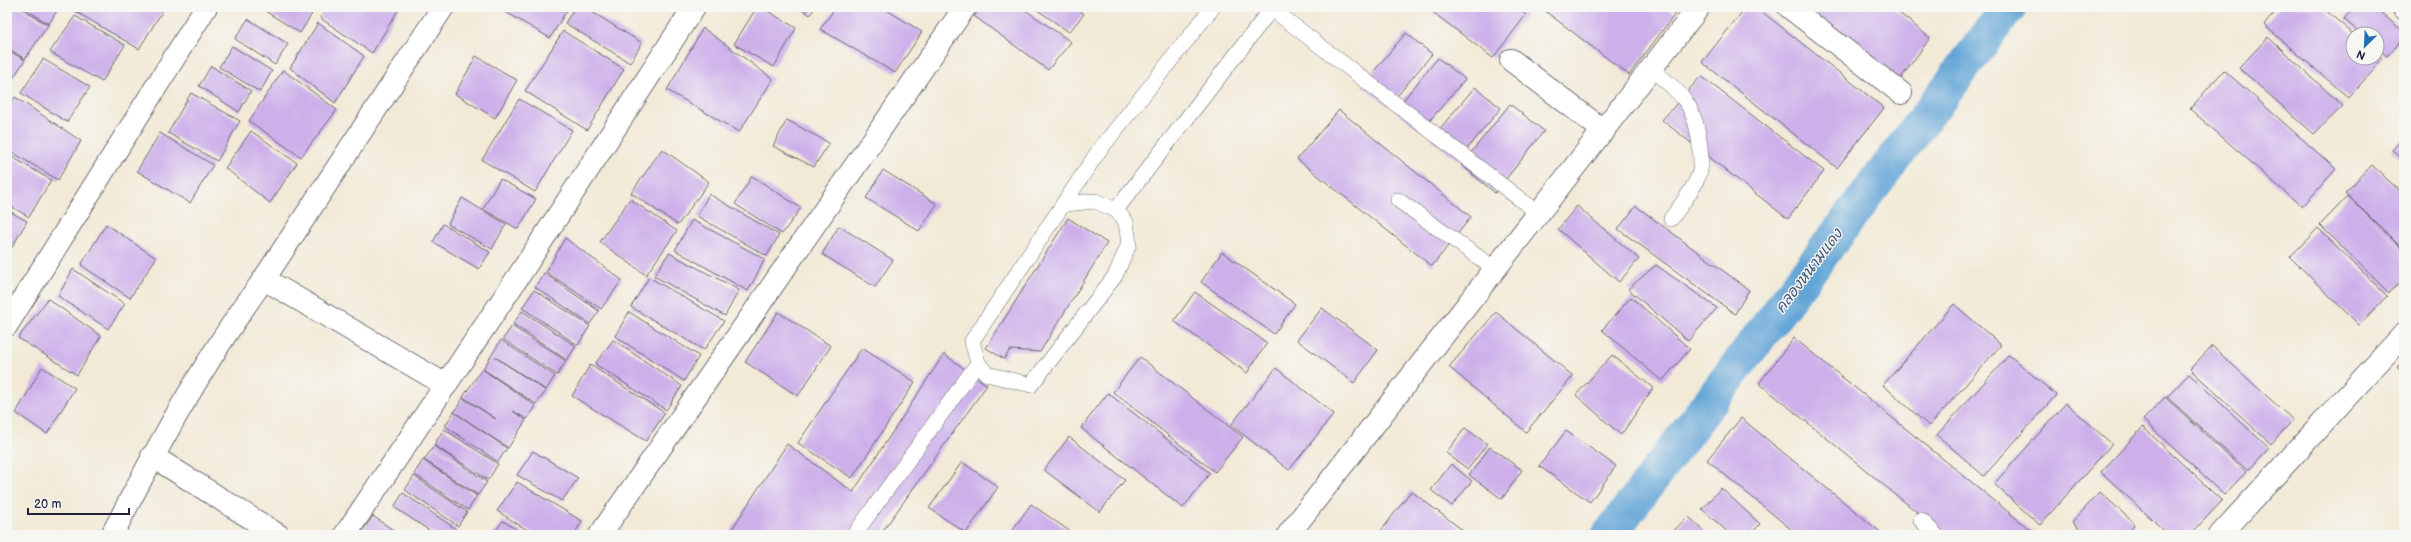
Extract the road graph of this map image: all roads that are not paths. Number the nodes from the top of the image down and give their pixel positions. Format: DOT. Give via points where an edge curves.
graph roads {
  1 [pos="206,7"];
  2 [pos="443,7"];
  3 [pos="694,7"];
  4 [pos="965,7"];
  5 [pos="1213,7"];
  6 [pos="1789,7"];
  7 [pos="1273,8"];
  8 [pos="1694,9"];
  9 [pos="1511,60"];
  10 [pos="1652,70"];
  11 [pos="1901,93"];
  12 [pos="1604,131"];
  13 [pos="1398,200"];
  14 [pos="1064,204"];
  15 [pos="1116,210"];
  16 [pos="1538,213"];
  17 [pos="1671,219"];
  18 [pos="1495,269"];
  19 [pos="264,279"];
  20 [pos="7,325"];
  21 [pos="2404,334"];
  22 [pos="978,363"];
  23 [pos="446,385"];
  24 [pos="152,456"];
  25 [pos="1921,520"];
  26 [pos="112,535"];
  27 [pos="278,535"];
  28 [pos="345,535"];
  29 [pos="600,535"];
  30 [pos="854,535"];
  31 [pos="1288,535"];
  32 [pos="1936,535"];
  33 [pos="2220,535"];
  1 -- 20 [label="street"];
  2 -- 19 [label="street"];
  3 -- 23 [label="street"];
  4 -- 29 [label="street"];
  5 -- 14 [label="lane" via="1098,152"];
  6 -- 11 [label="street"];
  7 -- 15 [label="lane"];
  7 -- 16 [label="lane"];
  8 -- 10 [label="street"];
  9 -- 12 [label="street"];
  10 -- 12 [label="street"];
  10 -- 17 [label="lane" via="1673,86 1694,112 1699,139 1702,163 1698,177"];
  12 -- 16 [label="street"];
  13 -- 18 [label="lane"];
  14 -- 15 [label="lane" via="1095,201"];
  14 -- 22 [label="lane" via="972,341"];
  15 -- 22 [label="lane" via="1126,222 1129,244 1115,276 1031,385 987,374"];
  16 -- 18 [label="street"];
  18 -- 31 [label="street" via="1444,331"];
  19 -- 23 [label="street"];
  19 -- 24 [label="street" via="236,316"];
  21 -- 33 [label="street"];
  22 -- 30 [label="lane"];
  23 -- 28 [label="street"];
  24 -- 26 [label="street"];
  24 -- 27 [label="street"];
  25 -- 32 [label="lane"];
}
